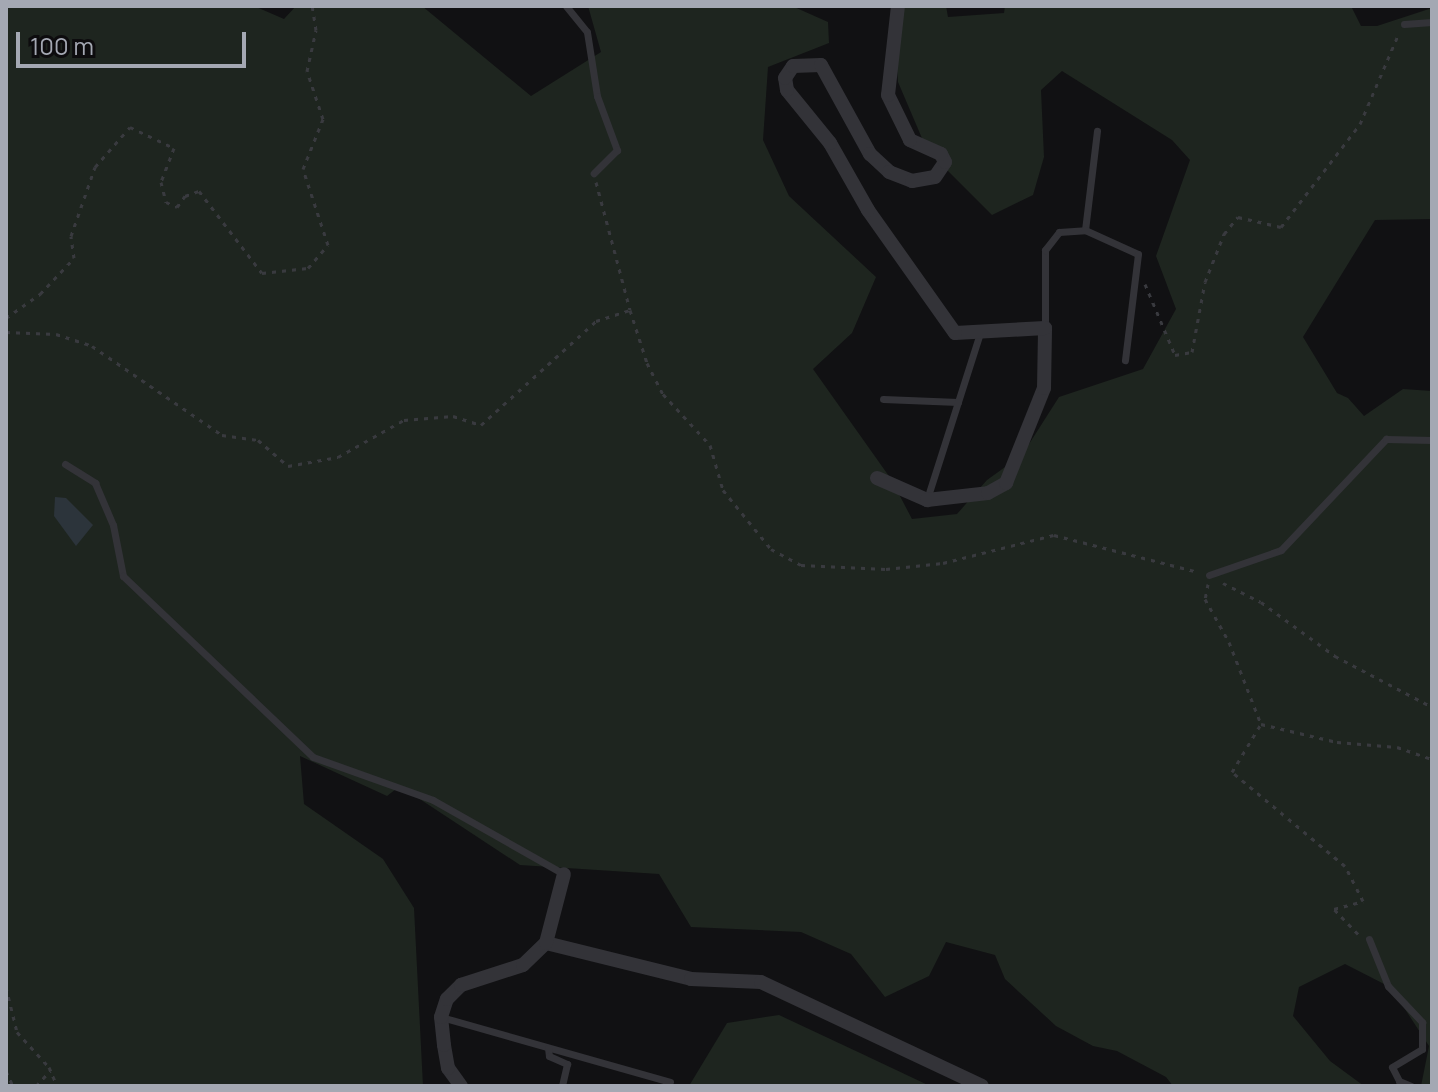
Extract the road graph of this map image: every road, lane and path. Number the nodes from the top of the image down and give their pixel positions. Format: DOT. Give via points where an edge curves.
graph roads {
  1 [pos="312,6"];
  2 [pos="566,6"];
  3 [pos="898,6"];
  4 [pos="1432,22"];
  5 [pos="1404,24"];
  6 [pos="1097,131"];
  7 [pos="594,173"];
  8 [pos="1085,230"];
  9 [pos="1144,281"];
  10 [pos="630,310"];
  11 [pos="6,318"];
  12 [pos="1045,328"];
  13 [pos="6,332"];
  14 [pos="980,333"];
  15 [pos="1125,360"];
  16 [pos="883,399"];
  17 [pos="958,402"];
  18 [pos="1432,440"];
  19 [pos="65,464"];
  20 [pos="877,478"];
  21 [pos="927,500"];
  22 [pos="1209,575"];
  23 [pos="1432,707"];
  24 [pos="1261,724"];
  25 [pos="1432,759"];
  26 [pos="564,874"];
  27 [pos="1369,939"];
  28 [pos="546,943"];
  29 [pos="6,987"];
  30 [pos="441,1017"];
  31 [pos="548,1048"];
  32 [pos="50,1070"];
  33 [pos="6,1071"];
  34 [pos="670,1082"];
  35 [pos="13,1086"];
  36 [pos="36,1086"];
  37 [pos="57,1086"];
  38 [pos="461,1086"];
  39 [pos="562,1086"];
  40 [pos="982,1086"];
  41 [pos="1411,1086"];
  1 -- 11 [label="path" via="316,30 307,71 323,119 303,169 328,245 308,268 262,273 199,191 185,196 177,207 166,202 161,182 174,148 130,127 95,167 71,236 74,258 40,294"];
  2 -- 7 [label="lane" via="587,32 597,96 617,150"];
  3 -- 14 [label="street" via="888,95 910,140 941,154 945,162 935,177 912,181 889,172 870,154 821,65 793,66 785,78 787,90 830,143 868,210 955,333"];
  4 -- 5 [label="lane"];
  5 -- 9 [label="path" via="1360,124 1281,227 1238,217 1224,234 1205,282 1192,352 1175,355"];
  6 -- 8 [label="lane"];
  7 -- 10 [label="path"];
  8 -- 12 [label="lane" via="1059,232 1045,250"];
  8 -- 15 [label="lane" via="1138,254"];
  10 -- 13 [label="path" via="596,321 481,425 453,416 404,420 338,457 288,466 258,440 222,435 92,346 56,334"];
  10 -- 22 [label="path" via="652,374 663,394 710,445 723,490 771,549 801,565 886,569 943,563 1054,535"];
  12 -- 14 [label="street"];
  12 -- 21 [label="street" via="1044,388 1006,483 988,493"];
  14 -- 17 [label="lane"];
  16 -- 17 [label="lane"];
  17 -- 21 [label="lane"];
  18 -- 22 [label="lane" via="1386,439 1281,550"];
  19 -- 26 [label="lane" via="95,483 113,525 123,576 313,757 433,800"];
  20 -- 21 [label="street"];
  22 -- 23 [label="path" via="1261,602 1335,656"];
  22 -- 24 [label="path" via="1205,599 1229,642"];
  24 -- 25 [label="path" via="1337,742 1397,747"];
  24 -- 27 [label="path" via="1232,772 1345,866 1363,901 1334,909"];
  26 -- 28 [label="street"];
  27 -- 41 [label="lane" via="1388,986 1422,1022 1422,1049 1392,1067 1399,1081"];
  28 -- 30 [label="street" via="523,965 461,985 447,999"];
  28 -- 40 [label="street" via="691,979 761,982"];
  29 -- 32 [label="path" via="17,1032"];
  30 -- 31 [label="lane"];
  30 -- 38 [label="street" via="448,1068"];
  31 -- 34 [label="lane"];
  31 -- 39 [label="lane" via="549,1056 567,1064"];
  32 -- 36 [label="path"];
  32 -- 37 [label="path"];
  33 -- 35 [label="path"];
}
